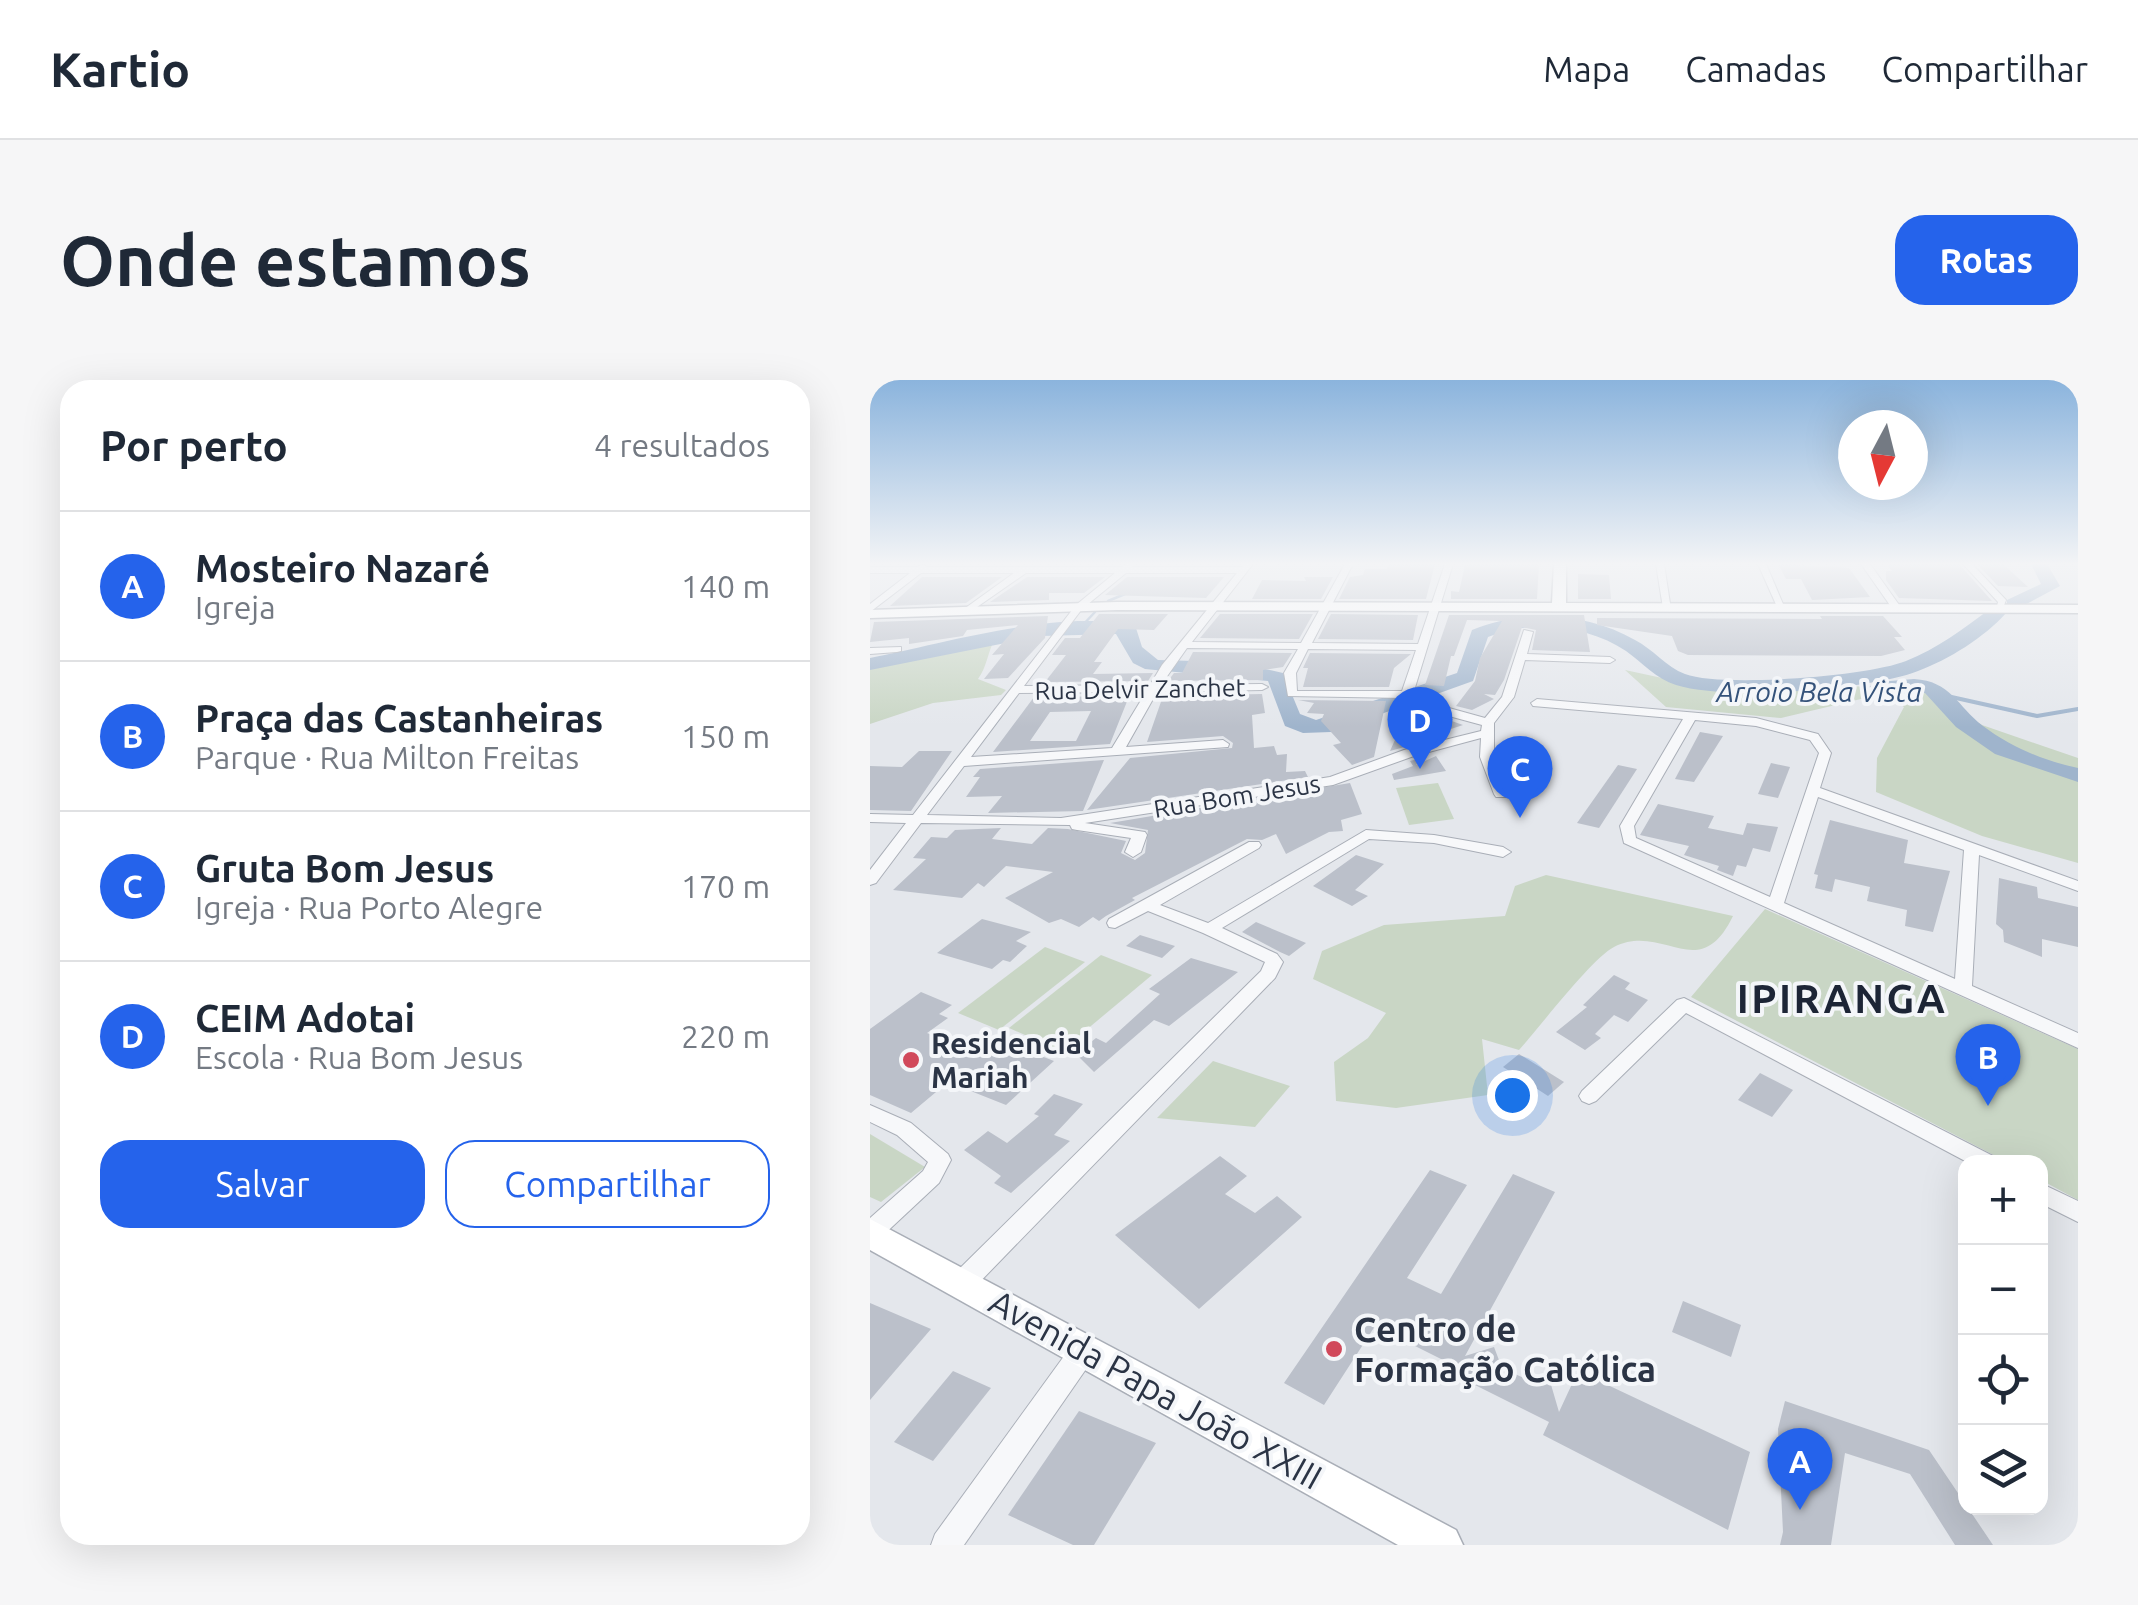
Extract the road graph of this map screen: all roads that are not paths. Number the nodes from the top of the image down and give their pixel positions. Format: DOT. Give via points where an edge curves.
graph roads {
  1 [pos="1071,618"];
  2 [pos="1205,618"];
  3 [pos="1320,618"];
  4 [pos="1432,618"];
  5 [pos="1528,632"];
  6 [pos="1184,645"];
  7 [pos="1305,646"];
  8 [pos="1422,647"];
  9 [pos="870,650"];
  10 [pos="897,650"];
  11 [pos="1521,657"];
  12 [pos="1610,660"];
  13 [pos="1262,687"];
  14 [pos="1153,688"];
  15 [pos="1018,690"];
  16 [pos="1407,695"];
  17 [pos="1537,703"];
  18 [pos="1691,716"];
  19 [pos="1488,728"];
  20 [pos="1223,744"];
  21 [pos="1454,745"];
  22 [pos="1117,751"];
  23 [pos="1487,757"];
  24 [pos="961,762"];
  25 [pos="1812,790"];
  26 [pos="1501,794"];
  27 [pos="870,818"];
  28 [pos="916,820"];
  29 [pos="1062,822"];
  30 [pos="1254,845"];
  31 [pos="1972,847"];
  32 [pos="1133,852"];
  33 [pos="1503,852"];
  34 [pos="870,880"];
  35 [pos="2078,886"];
  36 [pos="1146,904"];
  37 [pos="1775,907"];
  38 [pos="1115,923"];
  39 [pos="1209,928"];
  40 [pos="1963,990"];
  41 [pos="2078,1041"];
  42 [pos="1589,1096"];
  43 [pos="870,1113"];
  44 [pos="1972,1155"];
  45 [pos="2048,1196"];
  46 [pos="2078,1212"];
  47 [pos="870,1233"];
  48 [pos="962,1283"];
  49 [pos="1084,1350"];
  50 [pos="946,1545"];
  51 [pos="1441,1545"];
  1 -- 15 [label="street"];
  2 -- 6 [label="street"];
  3 -- 7 [label="street"];
  4 -- 8 [label="street"];
  5 -- 11 [label="street"];
  6 -- 7 [label="street"];
  6 -- 14 [label="street"];
  7 -- 8 [label="street"];
  7 -- 16 [label="street" via="1290,673 1292,694"];
  8 -- 16 [label="street"];
  9 -- 10 [label="street"];
  11 -- 12 [label="street"];
  11 -- 19 [label="street" via="1508,697"];
  13 -- 14 [label="street, Rua Delvir Zanchet"];
  14 -- 15 [label="street, Rua Delvir Zanchet"];
  14 -- 22 [label="street"];
  15 -- 24 [label="street"];
  16 -- 19 [label="street"];
  17 -- 18 [label="street"];
  18 -- 25 [label="street" via="1782,726 1814,737 1825,753"];
  18 -- 37 [label="street" via="1627,826 1629,840"];
  19 -- 21 [label="street, Rua Bom Jesus"];
  19 -- 23 [label="street"];
  20 -- 22 [label="street"];
  21 -- 23 [label="street"];
  21 -- 29 [label="street, Rua Bom Jesus" via="1408,753 1334,781"];
  22 -- 24 [label="street"];
  23 -- 26 [label="street"];
  24 -- 28 [label="street"];
  25 -- 31 [label="street"];
  25 -- 37 [label="street"];
  27 -- 28 [label="street, Rua Bom Jesus"];
  28 -- 29 [label="street, Rua Bom Jesus"];
  28 -- 34 [label="street"];
  29 -- 32 [label="street" via="1140,836"];
  30 -- 36 [label="street"];
  31 -- 35 [label="street"];
  31 -- 40 [label="street"];
  33 -- 39 [label="street" via="1366,834"];
  36 -- 38 [label="street"];
  36 -- 39 [label="street"];
  37 -- 40 [label="street"];
  39 -- 48 [label="street" via="1270,958 1270,974"];
  40 -- 41 [label="street"];
  42 -- 44 [label="street" via="1684,1004"];
  43 -- 47 [label="street" via="904,1129 940,1160"];
  45 -- 46 [label="street"];
  47 -- 48 [label="main road, Avenida Papa João XXIII"];
  48 -- 49 [label="main road, Avenida Papa João XXIII"];
  49 -- 50 [label="street"];
  49 -- 51 [label="main road, Avenida Papa João XXIII"];
}
